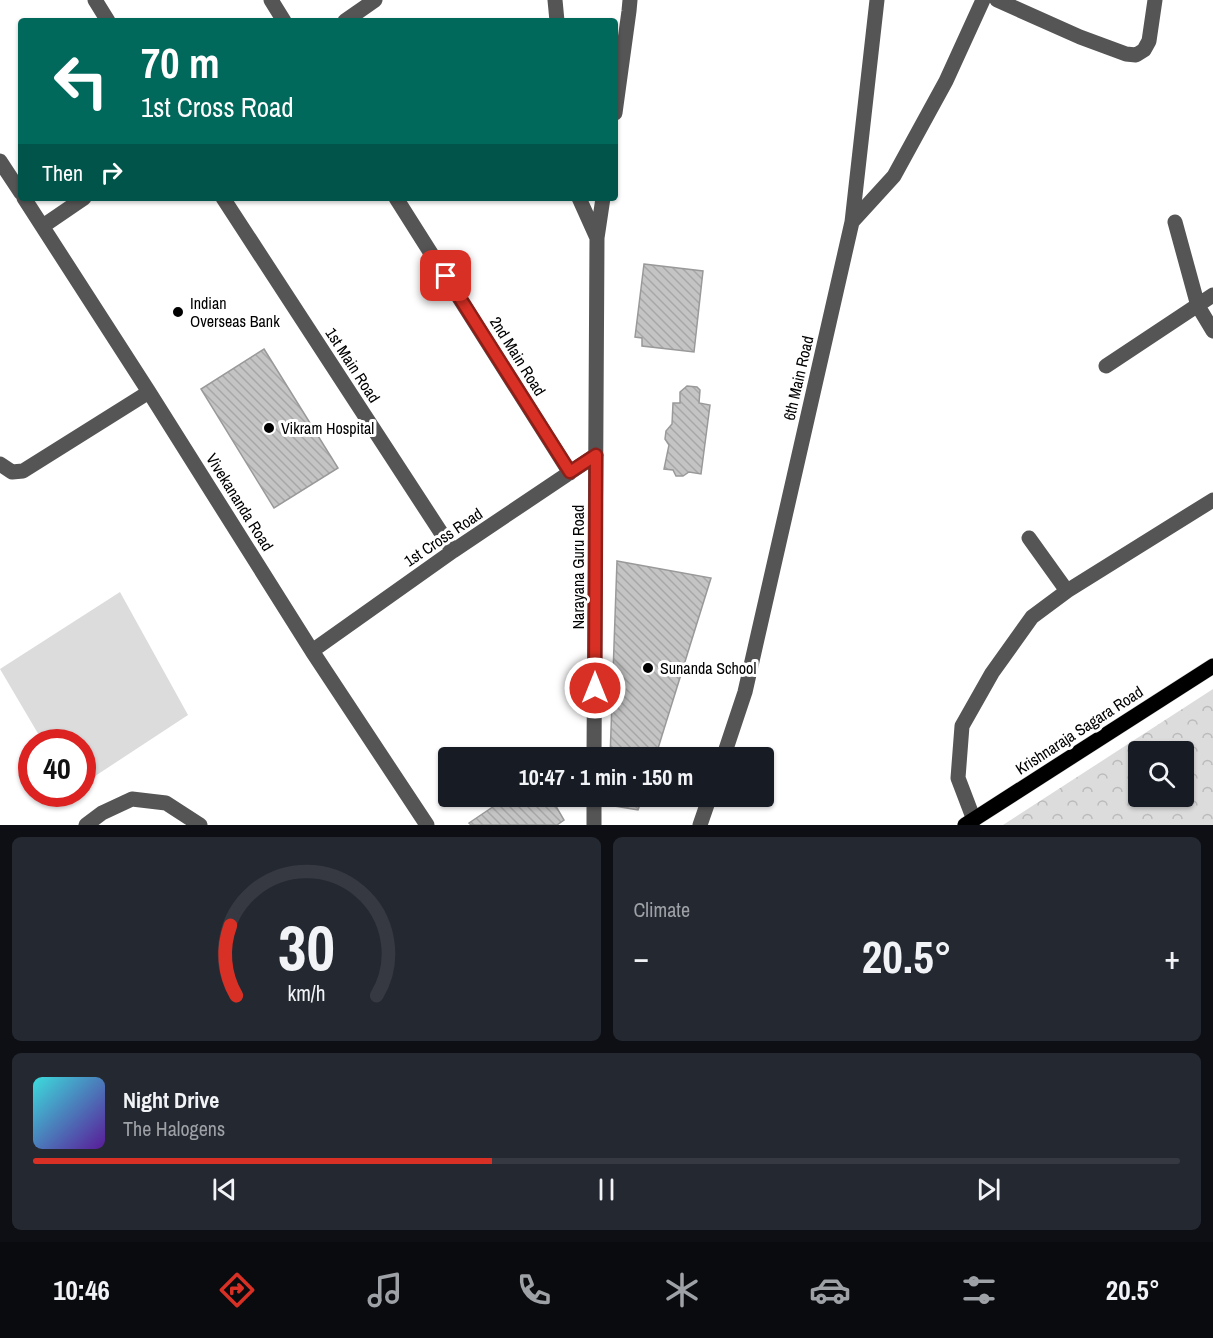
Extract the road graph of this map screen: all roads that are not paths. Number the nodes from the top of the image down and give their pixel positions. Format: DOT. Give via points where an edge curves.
graph roads {
  1 [pos="94,0"];
  2 [pos="271,0"];
  3 [pos="375,0"];
  4 [pos="555,0"];
  5 [pos="630,0"];
  6 [pos="878,0"];
  7 [pos="983,0"];
  8 [pos="998,0"];
  9 [pos="1155,0"];
  10 [pos="106,18"];
  11 [pos="282,18"];
  12 [pos="349,18"];
  13 [pos="557,18"];
  14 [pos="618,91"];
  15 [pos="0,160"];
  16 [pos="18,188"];
  17 [pos="26,201"];
  18 [pos="80,201"];
  19 [pos="225,201"];
  20 [pos="398,201"];
  21 [pos="580,201"];
  22 [pos="603,201"];
  23 [pos="852,222"];
  24 [pos="1175,222"];
  25 [pos="43,226"];
  26 [pos="597,238"];
  27 [pos="1213,295"];
  28 [pos="1198,306"];
  29 [pos="1213,331"];
  30 [pos="1106,366"];
  31 [pos="149,392"];
  32 [pos="596,455"];
  33 [pos="0,465"];
  34 [pos="570,472"];
  35 [pos="1213,500"];
  36 [pos="1029,538"];
  37 [pos="453,551"];
  38 [pos="1067,591"];
  39 [pos="312,651"];
  40 [pos="1213,666"];
  41 [pos="594,747"];
  42 [pos="727,747"];
  43 [pos="594,807"];
  44 [pos="706,807"];
  45 [pos="969,822"];
  46 [pos="86,825"];
  47 [pos="200,825"];
  48 [pos="427,825"];
  49 [pos="594,825"];
  50 [pos="700,825"];
  1 -- 10 [label="street"];
  2 -- 11 [label="street"];
  3 -- 12 [label="street"];
  4 -- 13 [label="street"];
  5 -- 14 [label="street"];
  6 -- 23 [label="street, 6th Main Road"];
  7 -- 23 [label="street" via="946,81 894,176"];
  8 -- 9 [label="street" via="1080,37 1136,55 1149,41"];
  15 -- 16 [label="street"];
  17 -- 25 [label="street, Vivekananda Road"];
  18 -- 25 [label="street"];
  19 -- 37 [label="street, 1st Main Road"];
  20 -- 34 [label="street, 2nd Main Road"];
  21 -- 26 [label="street"];
  22 -- 26 [label="street, Narayana Guru Road"];
  23 -- 42 [label="street, 6th Main Road" via="745,692"];
  24 -- 28 [label="street"];
  25 -- 31 [label="street, Vivekananda Road"];
  26 -- 32 [label="street, Narayana Guru Road"];
  27 -- 28 [label="street"];
  28 -- 29 [label="street"];
  28 -- 30 [label="street"];
  31 -- 33 [label="street" via="23,471 12,472"];
  31 -- 39 [label="street, Vivekananda Road"];
  32 -- 34 [label="street, 1st Cross Road"];
  32 -- 41 [label="street, Narayana Guru Road"];
  34 -- 37 [label="street, 1st Cross Road"];
  35 -- 38 [label="street"];
  36 -- 38 [label="street"];
  37 -- 39 [label="street, 1st Cross Road"];
  38 -- 45 [label="street" via="1032,617 992,673 962,726 958,778"];
  39 -- 48 [label="street, Vivekananda Road"];
  40 -- 45 [label="main road, Krishnaraja Sagara Road"];
  43 -- 49 [label="street"];
  44 -- 50 [label="street"];
  46 -- 47 [label="street" via="132,799 166,803"];
}
